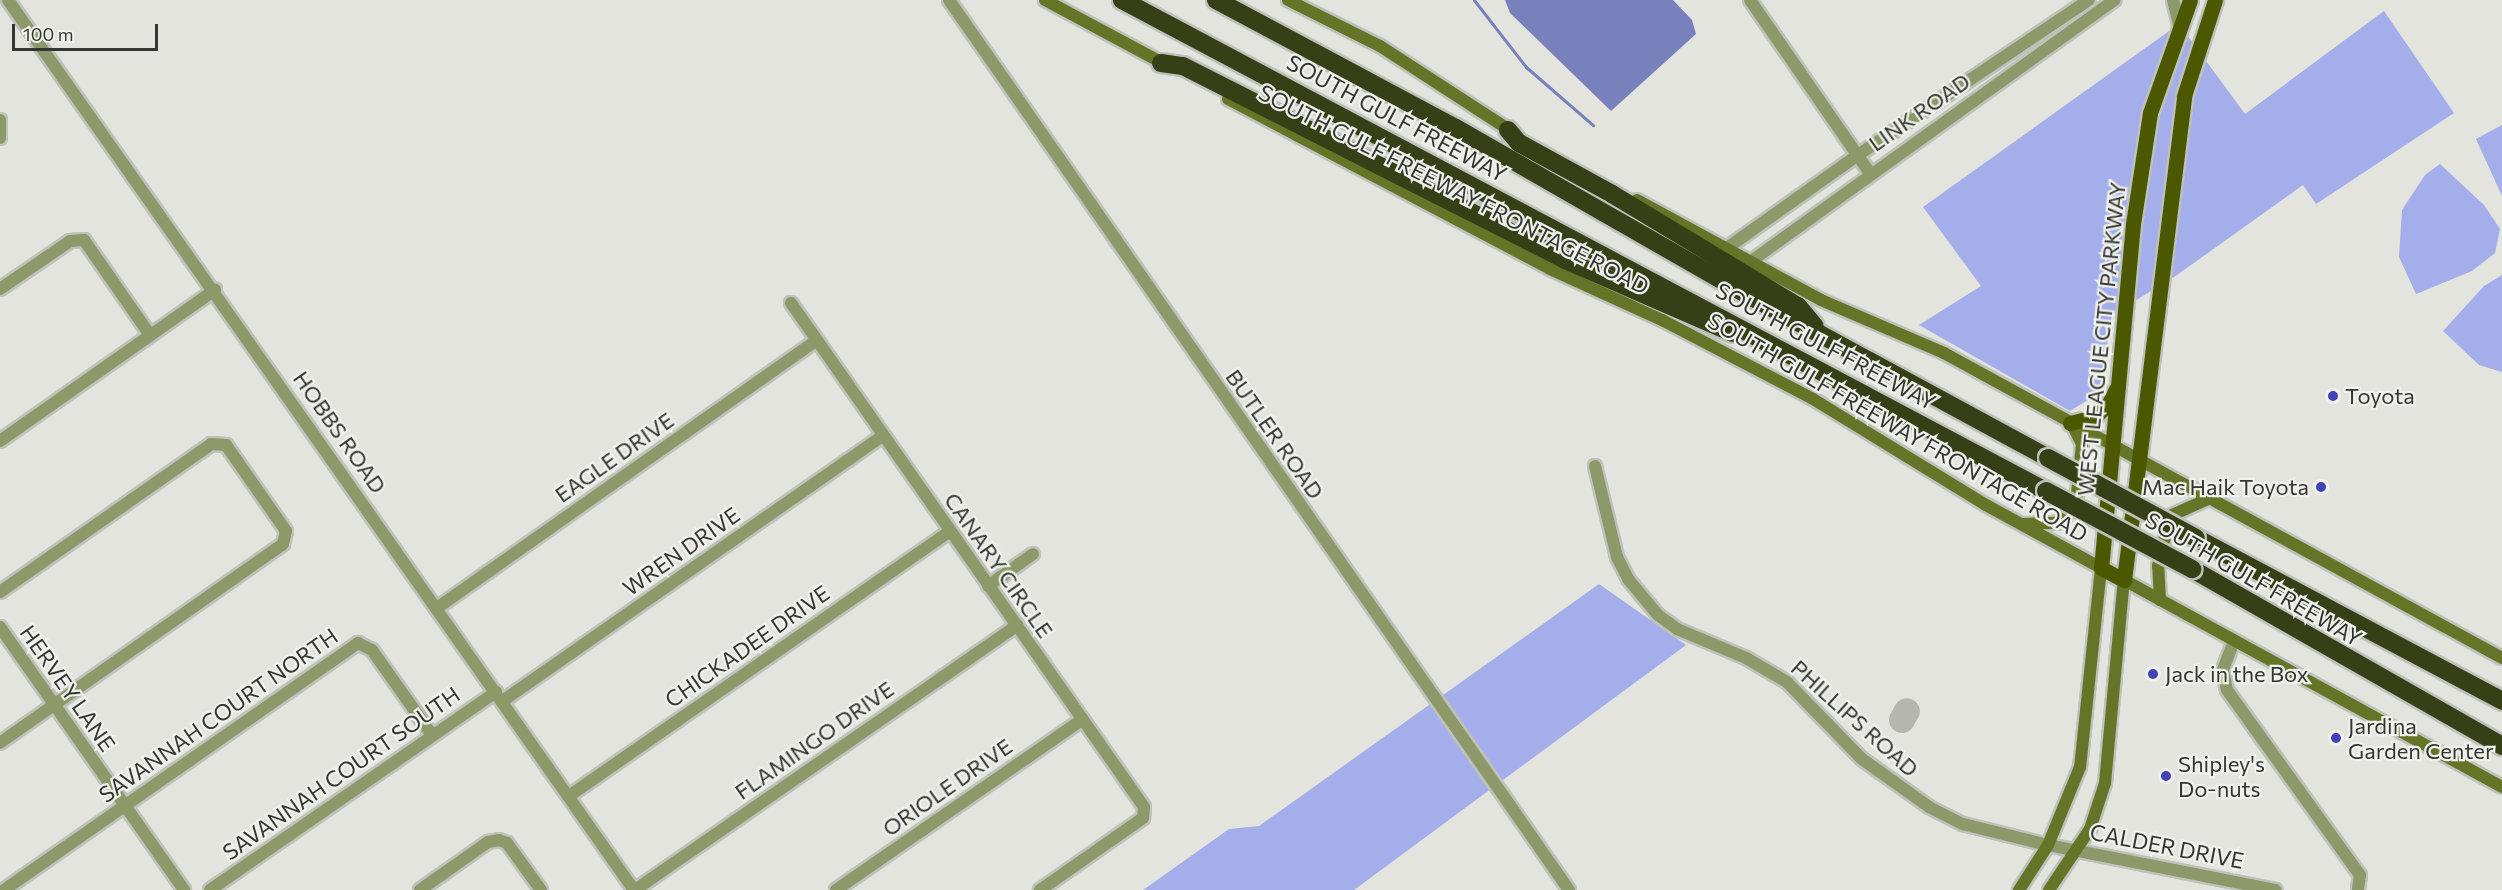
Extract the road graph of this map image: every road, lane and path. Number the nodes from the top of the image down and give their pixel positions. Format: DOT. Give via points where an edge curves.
graph roads {
  1 [pos="8,0"];
  2 [pos="949,0"];
  3 [pos="1045,0"];
  4 [pos="1122,0"];
  5 [pos="1216,0"];
  6 [pos="1288,0"];
  7 [pos="1750,0"];
  8 [pos="2089,0"];
  9 [pos="2115,0"];
  10 [pos="2173,0"];
  11 [pos="2190,0"];
  12 [pos="2215,0"];
  13 [pos="2179,24"];
  14 [pos="1161,63"];
  15 [pos="1970,79"];
  16 [pos="1981,94"];
  17 [pos="0,120"];
  18 [pos="1508,130"];
  19 [pos="0,138"];
  20 [pos="1857,155"];
  21 [pos="1870,173"];
  22 [pos="1727,248"];
  23 [pos="1750,262"];
  24 [pos="0,289"];
  25 [pos="214,290"];
  26 [pos="790,303"];
  27 [pos="150,335"];
  28 [pos="1824,336"];
  29 [pos="816,341"];
  30 [pos="1772,345"];
  31 [pos="2120,381"];
  32 [pos="2071,423"];
  33 [pos="883,436"];
  34 [pos="0,441"];
  35 [pos="2111,446"];
  36 [pos="2139,461"];
  37 [pos="1595,466"];
  38 [pos="2210,498"];
  39 [pos="2020,524"];
  40 [pos="950,531"];
  41 [pos="1033,554"];
  42 [pos="2101,568"];
  43 [pos="2124,580"];
  44 [pos="988,585"];
  45 [pos="0,592"];
  46 [pos="2160,600"];
  47 [pos="437,608"];
  48 [pos="1017,625"];
  49 [pos="0,627"];
  50 [pos="2234,641"];
  51 [pos="2502,658"];
  52 [pos="2356,664"];
  53 [pos="500,696"];
  54 [pos="2498,697"];
  55 [pos="55,705"];
  56 [pos="1083,719"];
  57 [pos="432,735"];
  58 [pos="0,743"];
  59 [pos="2502,746"];
  60 [pos="2502,758"];
  61 [pos="2502,787"];
  62 [pos="569,796"];
  63 [pos="125,806"];
  64 [pos="2048,845"];
  65 [pos="2078,851"];
  66 [pos="538,886"];
  67 [pos="4,890"];
  68 [pos="184,890"];
  69 [pos="210,890"];
  70 [pos="420,890"];
  71 [pos="635,890"];
  72 [pos="836,890"];
  73 [pos="1040,890"];
  74 [pos="1569,890"];
  75 [pos="2019,890"];
  76 [pos="2049,890"];
  77 [pos="2276,890"];
  78 [pos="2358,890"];
  1 -- 25 [label="street, HOBBS ROAD"];
  2 -- 74 [label="street, BUTLER ROAD"];
  3 -- 14 [label="main road, SOUTH GULF FREEWAY FRONTAGE ROAD"];
  4 -- 30 [label="highway, SOUTH GULF FREEWAY"];
  5 -- 28 [label="highway, SOUTH GULF FREEWAY" via="1456,129"];
  6 -- 18 [label="main road" via="1380,46"];
  7 -- 20 [label="street"];
  8 -- 15 [label="street, LINK ROAD"];
  9 -- 16 [label="street, LINK ROAD"];
  10 -- 13 [label="street"];
  11 -- 13 [label="main road, WEST LEAGUE CITY PARKWAY"];
  12 -- 36 [label="main road" via="2184,96"];
  13 -- 31 [label="main road, WEST LEAGUE CITY PARKWAY" via="2150,113 2133,224"];
  14 -- 30 [label="highway" via="1183,66 1565,260 1716,328"];
  14 -- 39 [label="main road, SOUTH GULF FREEWAY FRONTAGE ROAD" via="1387,185 1813,399"];
  15 -- 16 [label="street"];
  15 -- 20 [label="street, LINK ROAD"];
  16 -- 21 [label="street, LINK ROAD"];
  17 -- 19 [label="street"];
  18 -- 22 [label="main road"];
  18 -- 28 [label="highway" via="1519,143 1798,306"];
  20 -- 21 [label="street"];
  20 -- 22 [label="street, LINK ROAD"];
  21 -- 23 [label="street, LINK ROAD"];
  22 -- 23 [label="main road"];
  23 -- 32 [label="main road" via="1821,300 1944,352"];
  24 -- 27 [label="street" via="70,241 84,240"];
  25 -- 27 [label="street"];
  25 -- 47 [label="street, HOBBS ROAD"];
  26 -- 29 [label="street, CANARY CIRCLE"];
  27 -- 34 [label="street"];
  28 -- 54 [label="highway, SOUTH GULF FREEWAY, bridge"];
  29 -- 33 [label="street, CANARY CIRCLE"];
  29 -- 47 [label="street, EAGLE DRIVE"];
  30 -- 52 [label="highway, SOUTH GULF FREEWAY, bridge" via="2192,569"];
  31 -- 32 [label="main road" via="2108,405 2094,417"];
  31 -- 35 [label="main road, WEST LEAGUE CITY PARKWAY"];
  32 -- 35 [label="main road"];
  32 -- 39 [label="main road" via="2082,444 2077,494 2065,517 2056,523"];
  33 -- 40 [label="street, CANARY CIRCLE"];
  33 -- 53 [label="street, WREN DRIVE"];
  35 -- 36 [label="main road"];
  35 -- 42 [label="main road, WEST LEAGUE CITY PARKWAY"];
  36 -- 38 [label="main road"];
  36 -- 43 [label="main road"];
  37 -- 64 [label="street, PHILLIPS ROAD" via="1617,557 1628,579 1658,615 1677,629 1746,658 1787,682 1862,759 1929,807 1974,827"];
  38 -- 46 [label="main road" via="2170,516 2158,566"];
  38 -- 51 [label="main road"];
  39 -- 42 [label="main road, SOUTH GULF FREEWAY FRONTAGE ROAD"];
  40 -- 44 [label="street, CANARY CIRCLE"];
  40 -- 62 [label="street, CHICKADEE DRIVE"];
  41 -- 44 [label="street"];
  42 -- 43 [label="main road, SOUTH GULF FREEWAY FRONTAGE ROAD"];
  42 -- 64 [label="main road, WEST LEAGUE CITY PARKWAY" via="2080,767"];
  43 -- 46 [label="main road, SOUTH GULF FREEWAY FRONTAGE ROAD"];
  43 -- 65 [label="main road" via="2105,783"];
  44 -- 48 [label="street, CANARY CIRCLE"];
  45 -- 55 [label="street" via="212,444 226,445 286,531 283,544"];
  46 -- 50 [label="main road, SOUTH GULF FREEWAY FRONTAGE ROAD"];
  47 -- 53 [label="street, HOBBS ROAD"];
  48 -- 56 [label="street, CANARY CIRCLE"];
  48 -- 71 [label="street, FLAMINGO DRIVE"];
  49 -- 55 [label="street, HERVEY LANE"];
  50 -- 61 [label="main road, SOUTH GULF FREEWAY FRONTAGE ROAD"];
  50 -- 78 [label="street" via="2223,670 2227,690 2360,875"];
  52 -- 59 [label="highway, SOUTH GULF FREEWAY"];
  52 -- 60 [label="highway" via="2431,718"];
  53 -- 57 [label="street, SAVANNAH COURT SOUTH"];
  53 -- 62 [label="street, HOBBS ROAD"];
  55 -- 58 [label="street"];
  55 -- 63 [label="street, HERVEY LANE"];
  56 -- 72 [label="street, ORIOLE DRIVE"];
  56 -- 73 [label="street, CANARY CIRCLE" via="1145,814"];
  57 -- 63 [label="street, SAVANNAH COURT NORTH" via="372,650 358,643"];
  57 -- 69 [label="street, SAVANNAH COURT SOUTH"];
  62 -- 71 [label="street, HOBBS ROAD"];
  63 -- 67 [label="street, SAVANNAH COURT NORTH"];
  63 -- 68 [label="street, HERVEY LANE"];
  64 -- 65 [label="street, CALDER DRIVE"];
  64 -- 75 [label="main road, WEST LEAGUE CITY PARKWAY"];
  65 -- 76 [label="main road"];
  65 -- 77 [label="street, CALDER DRIVE"];
  66 -- 70 [label="street" via="507,843 499,840 488,842"];
}
